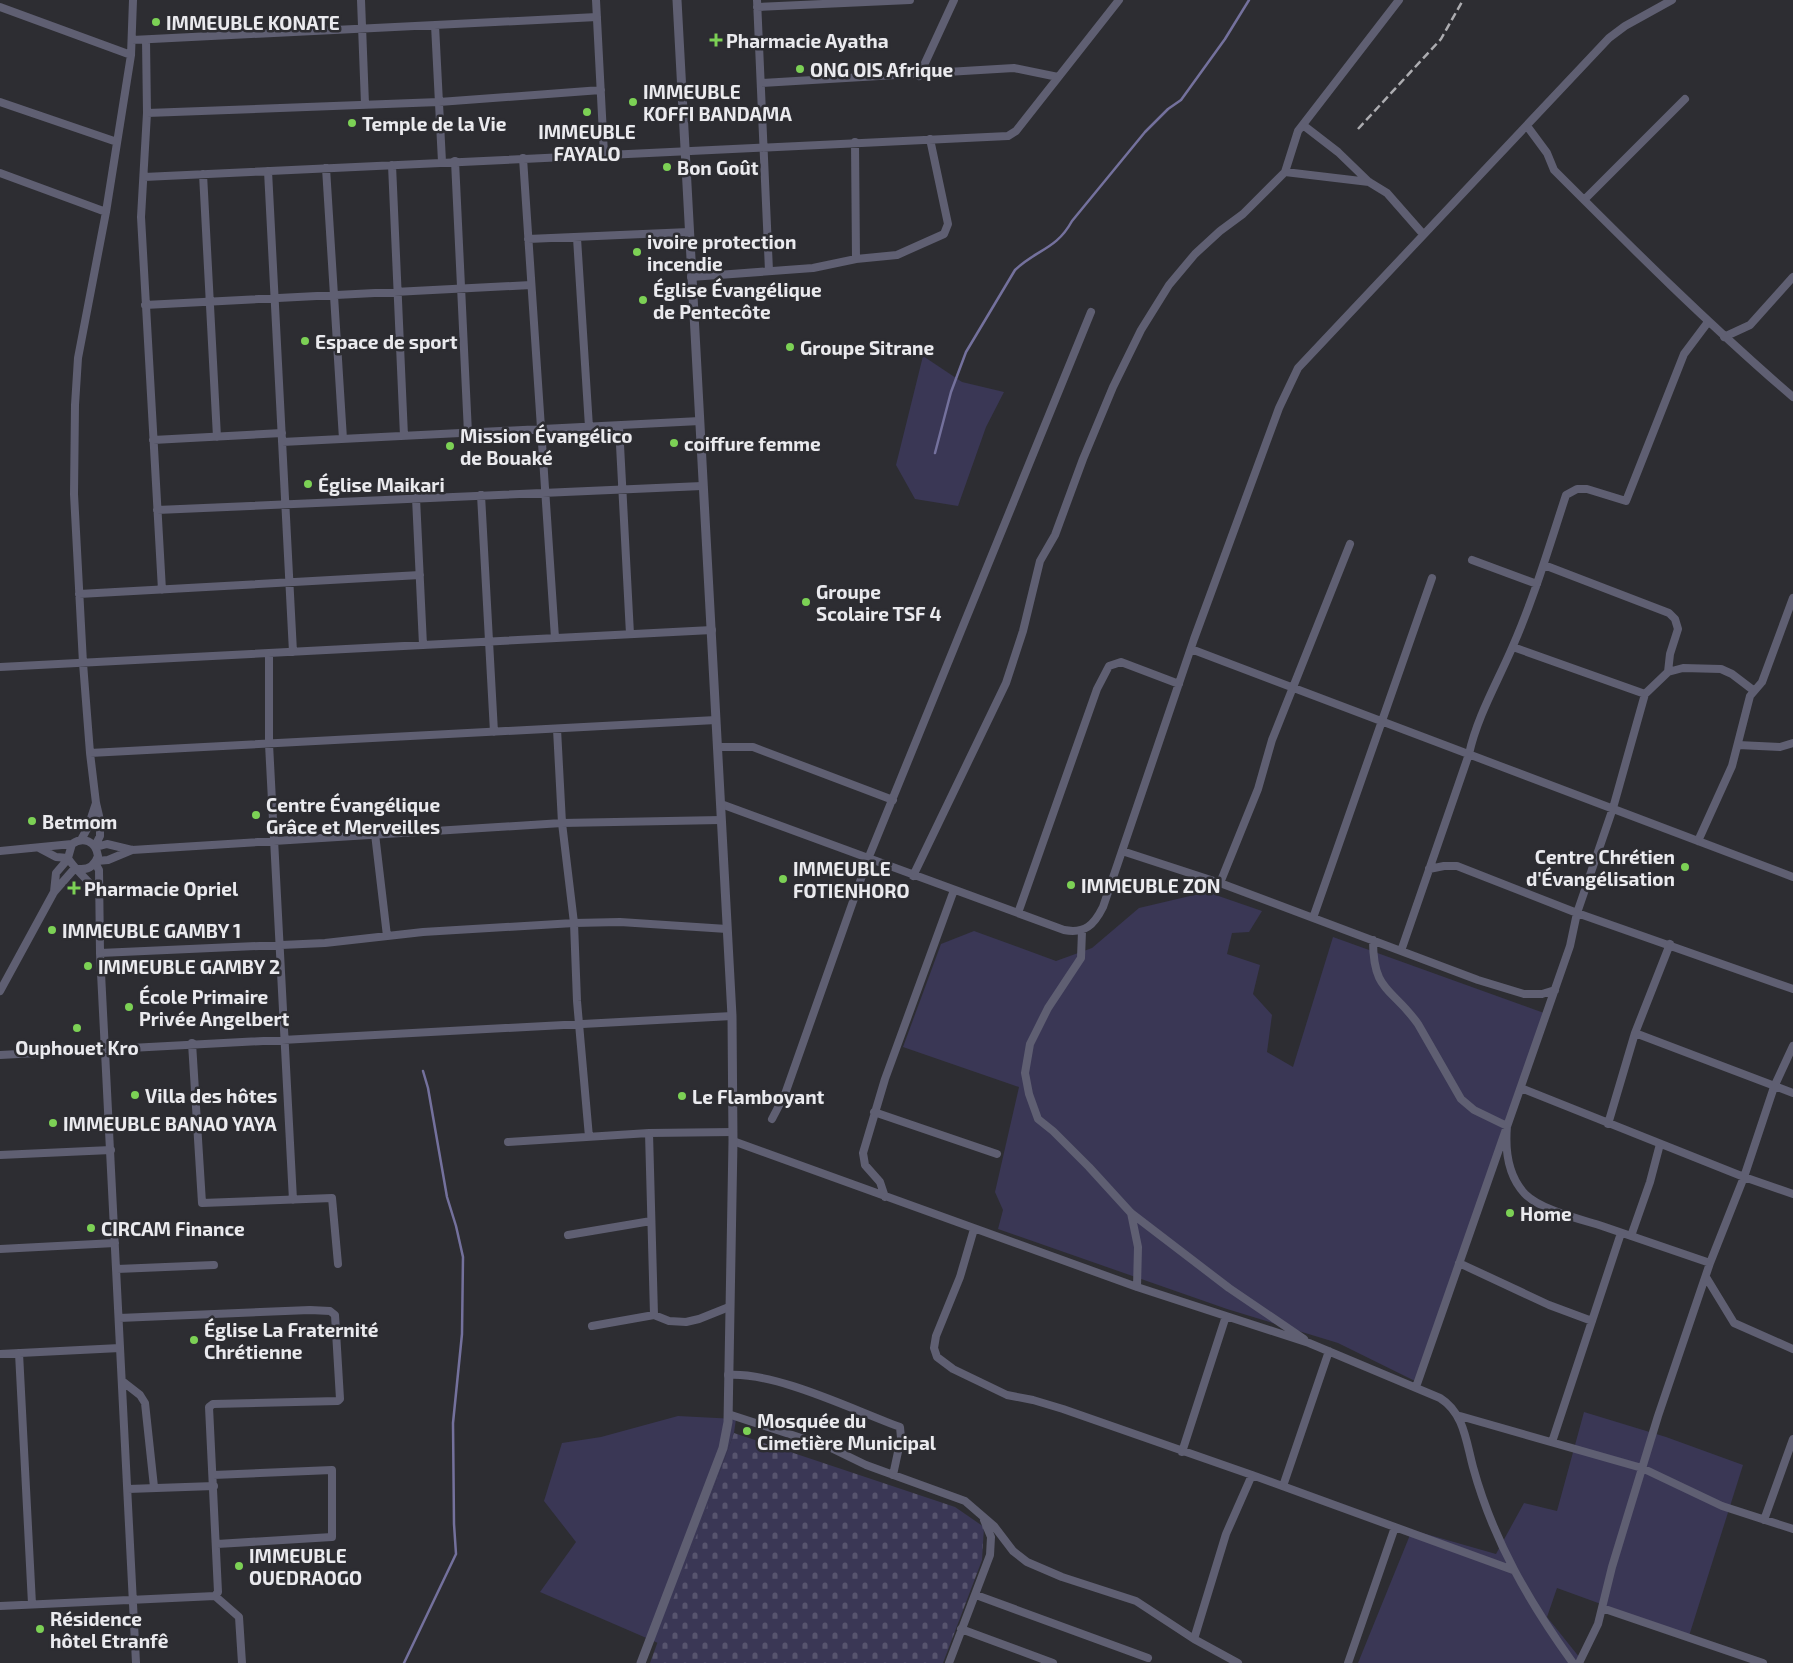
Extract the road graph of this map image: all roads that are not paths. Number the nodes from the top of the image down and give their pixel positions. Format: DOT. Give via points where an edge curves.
graph roads {
  1 [pos="133,0"];
  2 [pos="361,0"];
  3 [pos="596,0"];
  4 [pos="677,0"];
  5 [pos="910,0"];
  6 [pos="954,0"];
  7 [pos="1119,0"];
  8 [pos="1399,0"];
  9 [pos="1672,0"];
  10 [pos="757,4"];
  11 [pos="0,7"];
  12 [pos="597,17"];
  13 [pos="435,25"];
  14 [pos="362,29"];
  15 [pos="132,40"];
  16 [pos="146,40"];
  17 [pos="131,55"];
  18 [pos="919,76"];
  19 [pos="1058,76"];
  20 [pos="761,83"];
  21 [pos="601,90"];
  22 [pos="1685,99"];
  23 [pos="0,102"];
  24 [pos="439,102"];
  25 [pos="365,104"];
  26 [pos="147,113"];
  27 [pos="1303,125"];
  28 [pos="1527,126"];
  29 [pos="930,139"];
  30 [pos="117,142"];
  31 [pos="855,142"];
  32 [pos="764,146"];
  33 [pos="686,150"];
  34 [pos="604,154"];
  35 [pos="523,158"];
  36 [pos="454,161"];
  37 [pos="442,162"];
  38 [pos="392,164"];
  39 [pos="326,168"];
  40 [pos="268,170"];
  41 [pos="1285,172"];
  42 [pos="0,173"];
  43 [pos="202,174"];
  44 [pos="144,177"];
  45 [pos="1369,182"];
  46 [pos="1584,200"];
  47 [pos="106,212"];
  48 [pos="688,232"];
  49 [pos="1423,234"];
  50 [pos="577,238"];
  51 [pos="528,239"];
  52 [pos="856,259"];
  53 [pos="769,271"];
  54 [pos="691,277"];
  55 [pos="1793,277"];
  56 [pos="531,285"];
  57 [pos="461,288"];
  58 [pos="398,292"];
  59 [pos="334,295"];
  60 [pos="275,298"];
  61 [pos="210,302"];
  62 [pos="145,305"];
  63 [pos="1091,312"];
  64 [pos="1708,322"];
  65 [pos="1724,337"];
  66 [pos="1793,397"];
  67 [pos="700,421"];
  68 [pos="619,426"];
  69 [pos="589,427"];
  70 [pos="541,430"];
  71 [pos="468,433"];
  72 [pos="404,436"];
  73 [pos="217,437"];
  74 [pos="282,438"];
  75 [pos="342,439"];
  76 [pos="153,440"];
  77 [pos="702,486"];
  78 [pos="622,489"];
  79 [pos="545,493"];
  80 [pos="481,495"];
  81 [pos="416,498"];
  82 [pos="285,504"];
  83 [pos="157,510"];
  84 [pos="1350,544"];
  85 [pos="1472,560"];
  86 [pos="1544,565"];
  87 [pos="420,575"];
  88 [pos="1432,578"];
  89 [pos="289,582"];
  90 [pos="1537,584"];
  91 [pos="162,590"];
  92 [pos="79,594"];
  93 [pos="1793,598"];
  94 [pos="712,630"];
  95 [pos="630,634"];
  96 [pos="554,638"];
  97 [pos="489,642"];
  98 [pos="423,645"];
  99 [pos="1513,647"];
  100 [pos="1191,648"];
  101 [pos="293,652"];
  102 [pos="269,653"];
  103 [pos="83,663"];
  104 [pos="0,667"];
  105 [pos="1668,672"];
  106 [pos="1179,684"];
  107 [pos="1294,686"];
  108 [pos="1753,690"];
  109 [pos="1645,694"];
  110 [pos="716,720"];
  111 [pos="1381,722"];
  112 [pos="557,729"];
  113 [pos="494,732"];
  114 [pos="1793,743"];
  115 [pos="269,744"];
  116 [pos="1738,745"];
  117 [pos="718,747"];
  118 [pos="90,753"];
  119 [pos="1469,754"];
  120 [pos="893,800"];
  121 [pos="96,803"];
  122 [pos="721,804"];
  123 [pos="1613,808"];
  124 [pos="722,820"];
  125 [pos="562,823"];
  126 [pos="375,834"];
  127 [pos="81,840"];
  128 [pos="274,840"];
  129 [pos="1698,841"];
  130 [pos="72,844"];
  131 [pos="95,846"];
  132 [pos="39,848"];
  133 [pos="132,850"];
  134 [pos="0,851"];
  135 [pos="1122,851"];
  136 [pos="68,858"];
  137 [pos="868,860"];
  138 [pos="96,862"];
  139 [pos="77,869"];
  140 [pos="1429,870"];
  141 [pos="913,876"];
  142 [pos="1793,877"];
  143 [pos="1220,883"];
  144 [pos="954,890"];
  145 [pos="54,892"];
  146 [pos="100,894"];
  147 [pos="1018,913"];
  148 [pos="1577,913"];
  149 [pos="1313,918"];
  150 [pos="574,924"];
  151 [pos="727,929"];
  152 [pos="1082,931"];
  153 [pos="387,936"];
  154 [pos="1373,940"];
  155 [pos="279,944"];
  156 [pos="1670,944"];
  157 [pos="1401,951"];
  158 [pos="100,953"];
  159 [pos="1793,989"];
  160 [pos="1555,990"];
  161 [pos="0,991"];
  162 [pos="732,1016"];
  163 [pos="580,1024"];
  164 [pos="1635,1033"];
  165 [pos="284,1039"];
  166 [pos="192,1044"];
  167 [pos="1793,1046"];
  168 [pos="105,1048"];
  169 [pos="0,1055"];
  170 [pos="1774,1087"];
  171 [pos="1521,1088"];
  172 [pos="1793,1093"];
  173 [pos="874,1112"];
  174 [pos="772,1119"];
  175 [pos="1608,1124"];
  176 [pos="1507,1126"];
  177 [pos="649,1133"];
  178 [pos="589,1137"];
  179 [pos="733,1137"];
  180 [pos="508,1142"];
  181 [pos="1660,1144"];
  182 [pos="111,1150"];
  183 [pos="997,1154"];
  184 [pos="0,1155"];
  185 [pos="1744,1177"];
  186 [pos="1793,1194"];
  187 [pos="885,1197"];
  188 [pos="293,1200"];
  189 [pos="1131,1213"];
  190 [pos="651,1221"];
  191 [pos="974,1229"];
  192 [pos="1621,1233"];
  193 [pos="568,1235"];
  194 [pos="1631,1236"];
  195 [pos="115,1243"];
  196 [pos="0,1249"];
  197 [pos="1459,1263"];
  198 [pos="1710,1263"];
  199 [pos="338,1264"];
  200 [pos="214,1265"];
  201 [pos="117,1269"];
  202 [pos="1706,1277"];
  203 [pos="1137,1287"];
  204 [pos="730,1307"];
  205 [pos="654,1315"];
  206 [pos="1226,1316"];
  207 [pos="119,1318"];
  208 [pos="1592,1322"];
  209 [pos="592,1326"];
  210 [pos="1309,1343"];
  211 [pos="120,1348"];
  212 [pos="1793,1349"];
  213 [pos="1329,1351"];
  214 [pos="19,1353"];
  215 [pos="0,1354"];
  216 [pos="728,1375"];
  217 [pos="122,1381"];
  218 [pos="1416,1387"];
  219 [pos="728,1414"];
  220 [pos="1460,1416"];
  221 [pos="1793,1439"];
  222 [pos="1552,1442"];
  223 [pos="1182,1452"];
  224 [pos="1642,1468"];
  225 [pos="213,1475"];
  226 [pos="892,1475"];
  227 [pos="1252,1475"];
  228 [pos="214,1486"];
  229 [pos="1283,1486"];
  230 [pos="154,1487"];
  231 [pos="128,1489"];
  232 [pos="982,1516"];
  233 [pos="1764,1520"];
  234 [pos="1395,1527"];
  235 [pos="1793,1529"];
  236 [pos="216,1544"];
  237 [pos="1513,1570"];
  238 [pos="976,1595"];
  239 [pos="216,1596"];
  240 [pos="133,1599"];
  241 [pos="32,1604"];
  242 [pos="0,1606"];
  243 [pos="1602,1608"];
  244 [pos="961,1629"];
  245 [pos="1194,1638"];
  246 [pos="1148,1658"];
  247 [pos="136,1663"];
  248 [pos="242,1663"];
  249 [pos="641,1663"];
  250 [pos="949,1663"];
  251 [pos="1053,1663"];
  252 [pos="1238,1663"];
  253 [pos="1348,1663"];
  254 [pos="1573,1663"];
  255 [pos="1579,1663"];
  256 [pos="1763,1663"];
  1 -- 15 [label="street"];
  2 -- 14 [label="street"];
  3 -- 12 [label="street"];
  4 -- 33 [label="street"];
  5 -- 10 [label="street"];
  6 -- 18 [label="street"];
  7 -- 19 [label="street"];
  8 -- 27 [label="street"];
  9 -- 28 [label="street" via="1609,38"];
  10 -- 20 [label="street"];
  11 -- 17 [label="street"];
  12 -- 13 [label="street"];
  12 -- 21 [label="street"];
  13 -- 14 [label="street"];
  13 -- 24 [label="street"];
  14 -- 16 [label="street"];
  14 -- 25 [label="street"];
  15 -- 16 [label="street"];
  15 -- 17 [label="street"];
  16 -- 26 [label="street"];
  17 -- 30 [label="street"];
  18 -- 19 [label="street" via="1014,68"];
  18 -- 20 [label="street"];
  19 -- 29 [label="street" via="1013,134"];
  20 -- 32 [label="street"];
  21 -- 24 [label="street"];
  21 -- 34 [label="street"];
  22 -- 46 [label="street"];
  23 -- 30 [label="street"];
  24 -- 25 [label="street"];
  24 -- 37 [label="street"];
  25 -- 26 [label="street"];
  26 -- 44 [label="street"];
  27 -- 41 [label="street"];
  27 -- 45 [label="street"];
  28 -- 46 [label="street" via="1554,170"];
  28 -- 49 [label="street"];
  29 -- 31 [label="street"];
  29 -- 52 [label="street" via="948,224 944,234 897,256"];
  30 -- 47 [label="street"];
  31 -- 32 [label="street"];
  31 -- 52 [label="street"];
  32 -- 33 [label="street"];
  32 -- 53 [label="street"];
  33 -- 34 [label="street"];
  33 -- 48 [label="street"];
  34 -- 35 [label="street"];
  35 -- 36 [label="street"];
  35 -- 51 [label="street"];
  36 -- 37 [label="street"];
  36 -- 57 [label="street"];
  37 -- 38 [label="street"];
  38 -- 39 [label="street"];
  38 -- 58 [label="street"];
  39 -- 40 [label="street"];
  39 -- 59 [label="street"];
  40 -- 43 [label="street"];
  40 -- 60 [label="street"];
  41 -- 45 [label="street"];
  41 -- 141 [label="street" via="1243,214 1195,254 1169,284 1141,330 1090,441 1055,535 1040,561 1024,631 1006,683"];
  42 -- 47 [label="street"];
  43 -- 44 [label="street"];
  43 -- 61 [label="street"];
  44 -- 62 [label="street" via="141,217"];
  45 -- 49 [label="street" via="1387,194"];
  46 -- 64 [label="street"];
  47 -- 92 [label="street" via="78,358 74,494"];
  48 -- 50 [label="street"];
  48 -- 54 [label="street"];
  49 -- 100 [label="street" via="1298,368 1282,401"];
  50 -- 51 [label="street"];
  50 -- 69 [label="street"];
  51 -- 56 [label="street"];
  52 -- 53 [label="street" via="813,268"];
  53 -- 54 [label="street"];
  54 -- 67 [label="street"];
  55 -- 65 [label="street" via="1750,325"];
  56 -- 57 [label="street"];
  56 -- 70 [label="street"];
  57 -- 58 [label="street"];
  57 -- 71 [label="street"];
  58 -- 59 [label="street"];
  58 -- 72 [label="street"];
  59 -- 60 [label="street"];
  59 -- 75 [label="street"];
  60 -- 61 [label="street"];
  60 -- 74 [label="street"];
  61 -- 62 [label="street"];
  61 -- 73 [label="street"];
  62 -- 76 [label="street"];
  63 -- 120 [label="street"];
  64 -- 65 [label="street"];
  64 -- 86 [label="street" via="1684,354 1626,500 1588,489 1577,489 1566,495"];
  65 -- 66 [label="street"];
  67 -- 68 [label="street"];
  67 -- 77 [label="street"];
  68 -- 69 [label="street"];
  68 -- 78 [label="street"];
  69 -- 70 [label="street"];
  70 -- 71 [label="street"];
  70 -- 79 [label="street"];
  71 -- 72 [label="street"];
  72 -- 75 [label="street"];
  73 -- 74 [label="street"];
  73 -- 76 [label="street"];
  74 -- 75 [label="street"];
  74 -- 82 [label="street"];
  76 -- 83 [label="street"];
  77 -- 78 [label="street"];
  77 -- 94 [label="street"];
  78 -- 79 [label="street"];
  78 -- 95 [label="street"];
  79 -- 80 [label="street"];
  79 -- 96 [label="street"];
  80 -- 81 [label="street"];
  80 -- 97 [label="street"];
  81 -- 82 [label="street"];
  81 -- 87 [label="street"];
  82 -- 83 [label="street"];
  82 -- 89 [label="street"];
  83 -- 91 [label="street"];
  84 -- 107 [label="street"];
  85 -- 90 [label="street"];
  86 -- 90 [label="street"];
  86 -- 105 [label="street" via="1669,613 1678,629"];
  87 -- 89 [label="street"];
  87 -- 98 [label="street"];
  88 -- 111 [label="street"];
  89 -- 91 [label="street"];
  89 -- 101 [label="street"];
  90 -- 99 [label="street"];
  91 -- 92 [label="street"];
  92 -- 103 [label="street"];
  93 -- 108 [label="street" via="1762,682"];
  94 -- 95 [label="street"];
  94 -- 110 [label="street"];
  95 -- 96 [label="street"];
  96 -- 97 [label="street"];
  97 -- 98 [label="street"];
  97 -- 113 [label="street"];
  98 -- 101 [label="street"];
  99 -- 109 [label="street"];
  99 -- 119 [label="street" via="1474,730"];
  100 -- 106 [label="street"];
  100 -- 107 [label="street"];
  101 -- 102 [label="street"];
  102 -- 103 [label="street"];
  102 -- 115 [label="street"];
  103 -- 104 [label="street"];
  103 -- 118 [label="street"];
  105 -- 108 [label="street" via="1682,668 1721,669"];
  105 -- 109 [label="street"];
  106 -- 135 [label="street"];
  106 -- 147 [label="street" via="1121,662 1109,666 1097,689"];
  107 -- 111 [label="street"];
  107 -- 143 [label="street" via="1272,740 1258,789"];
  108 -- 116 [label="street"];
  109 -- 123 [label="street"];
  110 -- 112 [label="street"];
  110 -- 117 [label="street"];
  111 -- 119 [label="street"];
  111 -- 149 [label="street"];
  112 -- 113 [label="street"];
  112 -- 125 [label="street"];
  113 -- 115 [label="street"];
  114 -- 116 [label="street" via="1780,746"];
  115 -- 118 [label="street"];
  115 -- 128 [label="street"];
  116 -- 129 [label="street" via="1724,788"];
  117 -- 120 [label="street" via="753,747"];
  117 -- 122 [label="street"];
  118 -- 121 [label="street"];
  119 -- 123 [label="street"];
  119 -- 140 [label="street"];
  120 -- 137 [label="street"];
  121 -- 127 [label="street"];
  121 -- 131 [label="street" via="100,836"];
  122 -- 124 [label="street"];
  122 -- 137 [label="street"];
  123 -- 129 [label="street"];
  123 -- 148 [label="street"];
  124 -- 125 [label="street"];
  124 -- 151 [label="street"];
  125 -- 126 [label="street"];
  125 -- 150 [label="street"];
  126 -- 128 [label="street"];
  126 -- 153 [label="street"];
  127 -- 130 [label="street"];
  127 -- 131 [label="street"];
  128 -- 133 [label="street"];
  128 -- 155 [label="street"];
  129 -- 142 [label="street"];
  130 -- 132 [label="street"];
  130 -- 136 [label="street"];
  131 -- 133 [label="street" via="107,844"];
  131 -- 138 [label="street"];
  132 -- 134 [label="street"];
  132 -- 136 [label="street" via="56,857"];
  133 -- 138 [label="street"];
  135 -- 143 [label="street"];
  135 -- 152 [label="street" via="1098,918"];
  136 -- 139 [label="street"];
  136 -- 145 [label="street" via="56,873"];
  137 -- 141 [label="street"];
  137 -- 174 [label="street" via="785,1094"];
  138 -- 139 [label="street" via="90,868"];
  138 -- 146 [label="street"];
  139 -- 145 [label="street"];
  139 -- 146 [label="street"];
  140 -- 148 [label="street" via="1457,866"];
  140 -- 157 [label="street"];
  141 -- 144 [label="street"];
  143 -- 149 [label="street"];
  144 -- 147 [label="street"];
  144 -- 173 [label="street"];
  145 -- 161 [label="street"];
  146 -- 158 [label="street"];
  147 -- 152 [label="street" via="1064,930"];
  148 -- 156 [label="street"];
  148 -- 160 [label="street"];
  149 -- 154 [label="street"];
  150 -- 151 [label="street" via="620,922"];
  150 -- 153 [label="street"];
  150 -- 163 [label="street"];
  151 -- 162 [label="street"];
  152 -- 189 [label="street" via="1081,958 1048,1008 1030,1044 1025,1073 1038,1119 1089,1166"];
  153 -- 155 [label="street"];
  154 -- 157 [label="street"];
  154 -- 176 [label="street" via="1377,976 1388,993 1410,1012 1460,1099 1474,1110"];
  155 -- 158 [label="street"];
  155 -- 165 [label="street"];
  156 -- 159 [label="street"];
  156 -- 164 [label="street"];
  157 -- 160 [label="street" via="1524,994"];
  158 -- 168 [label="street"];
  160 -- 171 [label="street"];
  162 -- 163 [label="street"];
  162 -- 179 [label="street"];
  163 -- 165 [label="street"];
  163 -- 178 [label="street"];
  164 -- 170 [label="street"];
  164 -- 175 [label="street"];
  165 -- 166 [label="street"];
  165 -- 188 [label="street"];
  166 -- 168 [label="street"];
  166 -- 188 [label="street" via="202,1203"];
  167 -- 170 [label="street"];
  168 -- 169 [label="street"];
  168 -- 182 [label="street"];
  170 -- 172 [label="street"];
  170 -- 185 [label="street"];
  171 -- 175 [label="street"];
  171 -- 176 [label="street"];
  173 -- 183 [label="street"];
  173 -- 187 [label="street" via="862,1158 880,1182"];
  175 -- 181 [label="street"];
  176 -- 192 [label="street" via="1505,1145 1510,1167 1525,1193 1535,1202"];
  176 -- 197 [label="street"];
  177 -- 178 [label="street"];
  177 -- 179 [label="street"];
  177 -- 190 [label="street"];
  178 -- 180 [label="street"];
  179 -- 187 [label="street"];
  179 -- 204 [label="street"];
  181 -- 185 [label="street"];
  181 -- 194 [label="street"];
  182 -- 184 [label="street"];
  182 -- 195 [label="street"];
  185 -- 186 [label="street"];
  185 -- 198 [label="street"];
  187 -- 191 [label="street"];
  188 -- 199 [label="street" via="334,1200"];
  189 -- 203 [label="street" via="1138,1248"];
  189 -- 210 [label="street" via="1229,1288"];
  190 -- 193 [label="street"];
  190 -- 205 [label="street"];
  191 -- 203 [label="street"];
  191 -- 223 [label="street" via="960,1277 936,1336 934,1348 937,1356 953,1369 1006,1396 1056,1407"];
  192 -- 194 [label="street"];
  192 -- 208 [label="street"];
  194 -- 198 [label="street"];
  195 -- 196 [label="street"];
  195 -- 201 [label="street"];
  197 -- 208 [label="street"];
  197 -- 218 [label="street"];
  198 -- 202 [label="street"];
  200 -- 201 [label="street"];
  201 -- 207 [label="street"];
  202 -- 212 [label="street" via="1734,1323"];
  202 -- 224 [label="street"];
  203 -- 206 [label="street"];
  204 -- 205 [label="street" via="686,1322 669,1321"];
  204 -- 216 [label="street"];
  205 -- 209 [label="street"];
  206 -- 210 [label="street"];
  206 -- 223 [label="street"];
  207 -- 211 [label="street"];
  207 -- 225 [label="street" via="310,1310 335,1315 340,1399 336,1402 211,1405"];
  208 -- 222 [label="street"];
  210 -- 213 [label="street"];
  211 -- 214 [label="street"];
  211 -- 217 [label="street"];
  213 -- 218 [label="street"];
  213 -- 229 [label="street"];
  214 -- 215 [label="street"];
  214 -- 241 [label="street"];
  216 -- 219 [label="street"];
  216 -- 226 [label="street" via="745,1374 794,1388 900,1427 901,1438"];
  217 -- 230 [label="street" via="145,1403"];
  217 -- 231 [label="street"];
  218 -- 220 [label="street" via="1451,1405"];
  219 -- 226 [label="street" via="829,1447"];
  219 -- 249 [label="street" via="723,1448"];
  220 -- 222 [label="street"];
  220 -- 237 [label="street" via="1476,1478"];
  221 -- 233 [label="street"];
  222 -- 224 [label="street"];
  223 -- 227 [label="street"];
  224 -- 233 [label="street" via="1722,1506"];
  224 -- 243 [label="street"];
  225 -- 228 [label="street"];
  225 -- 236 [label="street" via="332,1470 332,1537"];
  226 -- 232 [label="street" via="965,1501"];
  227 -- 229 [label="street"];
  227 -- 245 [label="street" via="1226,1534"];
  228 -- 230 [label="street"];
  228 -- 236 [label="street"];
  229 -- 234 [label="street"];
  230 -- 231 [label="street"];
  231 -- 240 [label="street"];
  232 -- 238 [label="street" via="991,1537 990,1555"];
  232 -- 245 [label="street" via="1027,1562 1136,1601"];
  233 -- 235 [label="street"];
  234 -- 237 [label="street"];
  234 -- 253 [label="street"];
  236 -- 239 [label="street"];
  237 -- 254 [label="street"];
  238 -- 244 [label="street"];
  238 -- 246 [label="street"];
  239 -- 240 [label="street"];
  239 -- 248 [label="street" via="239,1617"];
  240 -- 241 [label="street"];
  240 -- 247 [label="street"];
  241 -- 242 [label="street"];
  243 -- 255 [label="street"];
  243 -- 256 [label="street"];
  244 -- 250 [label="street"];
  244 -- 251 [label="street"];
  245 -- 252 [label="street"];
}
